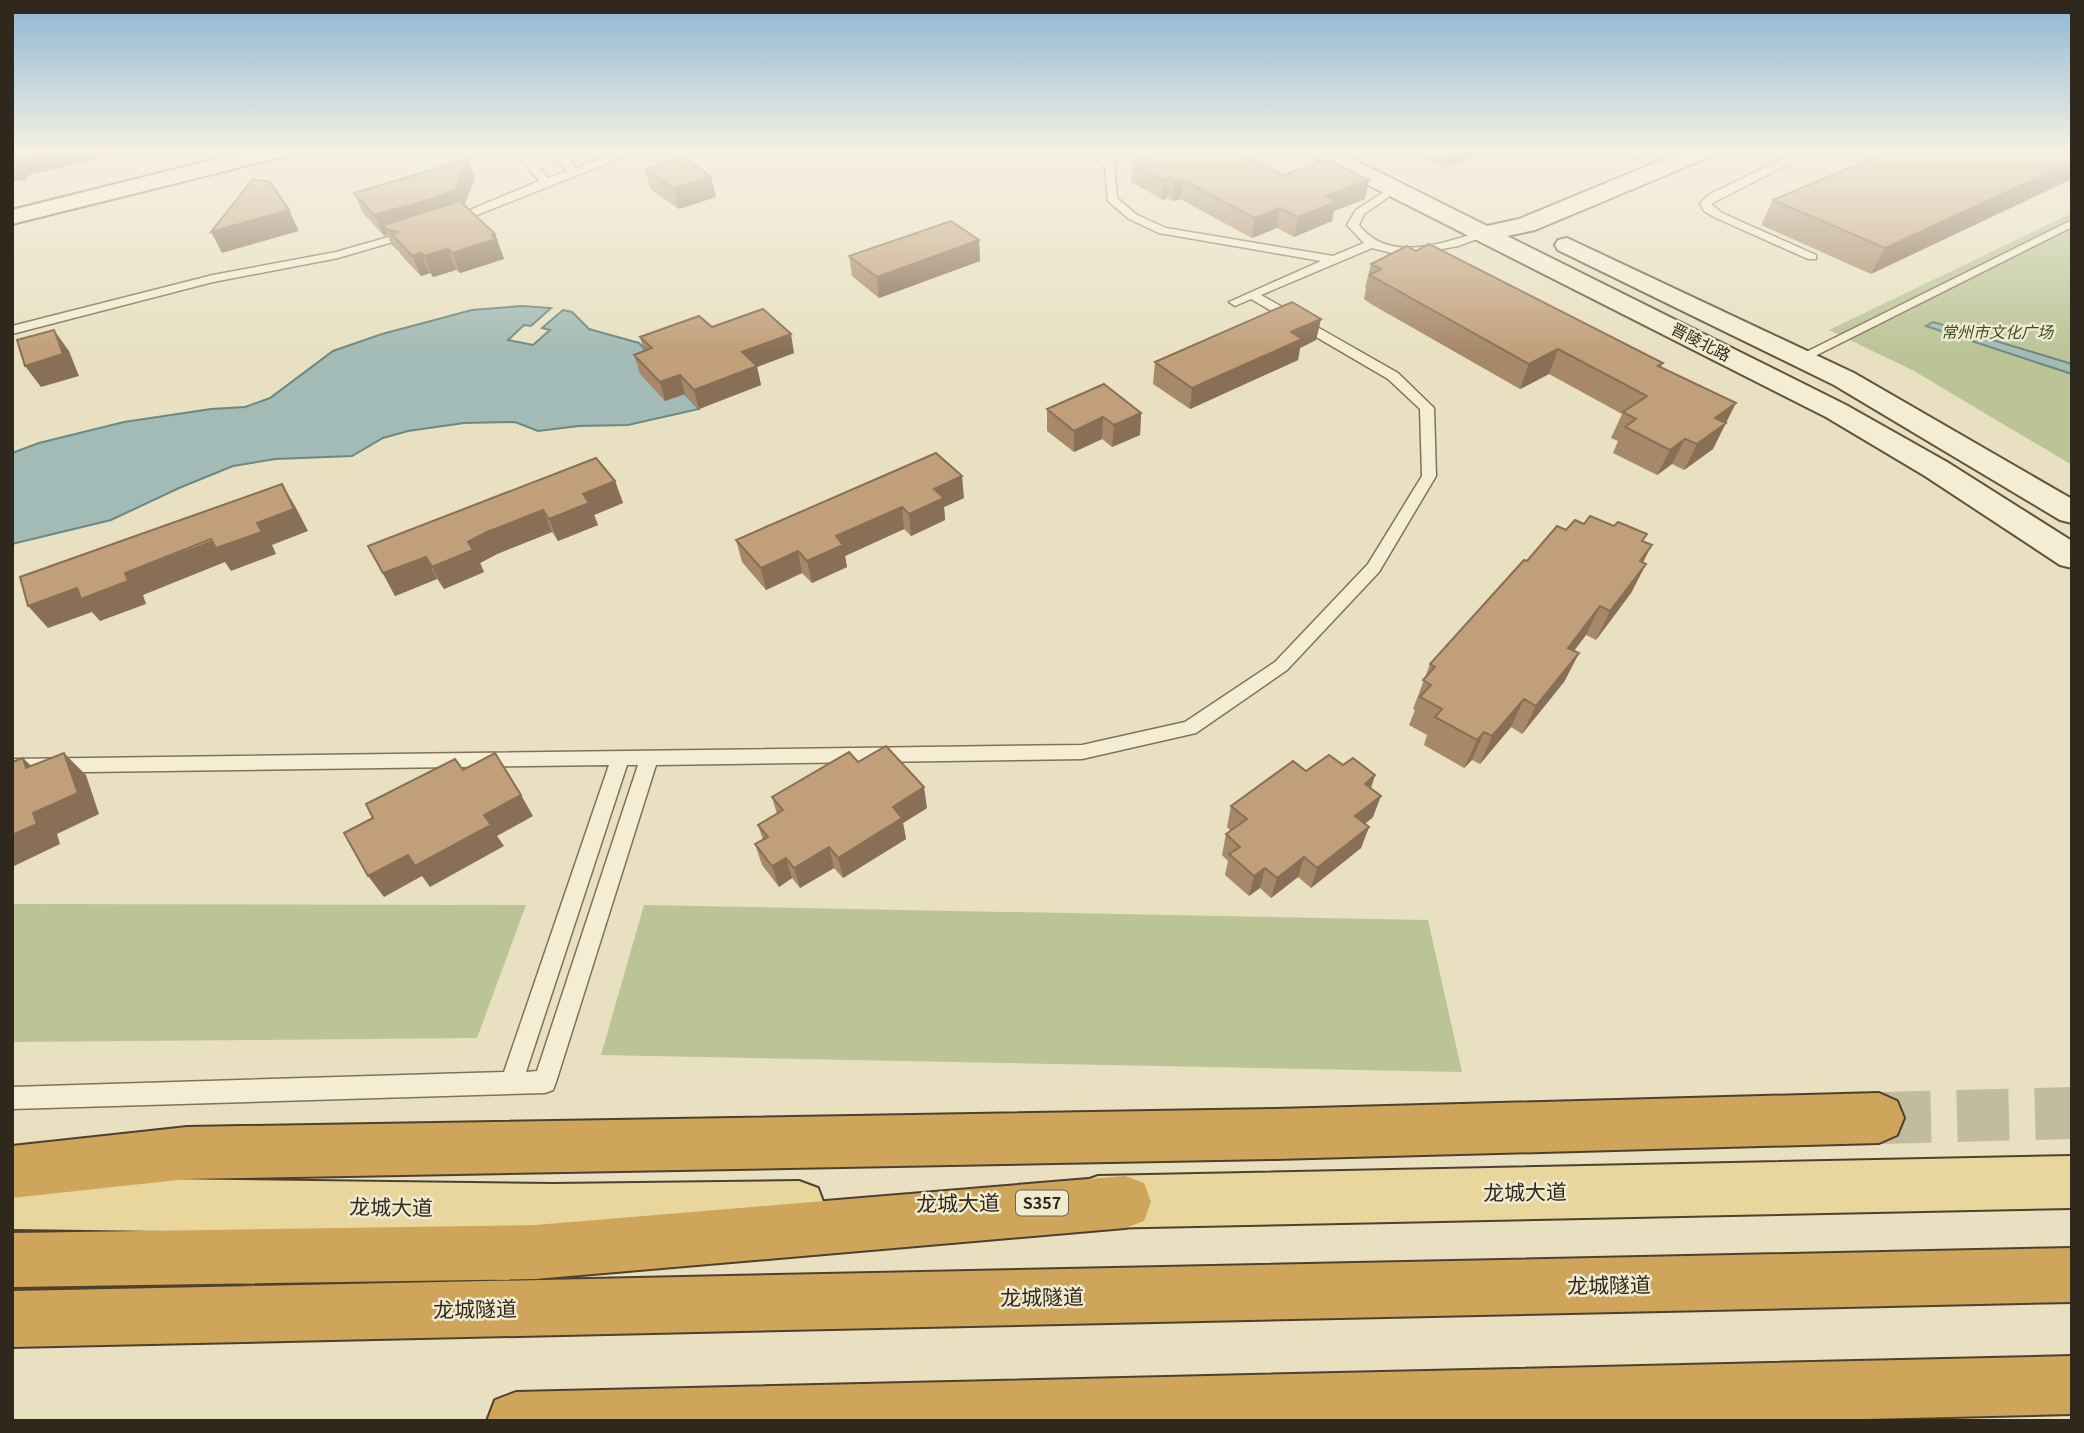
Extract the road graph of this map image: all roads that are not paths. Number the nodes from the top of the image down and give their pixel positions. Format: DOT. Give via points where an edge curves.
graph roads {
  1 [pos="462,217"];
  2 [pos="1133,217"];
  3 [pos="1357,217"];
  4 [pos="1490,217"];
  5 [pos="1507,217"];
  6 [pos="1510,217"];
  7 [pos="1722,217"];
  8 [pos="1501,220"];
  9 [pos="2072,223"];
  10 [pos="1372,244"];
  11 [pos="1812,257"];
  12 [pos="1333,260"];
  13 [pos="1252,295"];
  14 [pos="1235,302"];
  15 [pos="12,330"];
  16 [pos="1801,357"];
  17 [pos="2072,513"];
  18 [pos="2072,557"];
  19 [pos="621,758"];
  20 [pos="649,758"];
  21 [pos="12,766"];
  22 [pos="512,1082"];
  23 [pos="12,1098"];
  24 [pos="1879,1118"];
  25 [pos="12,1172"];
  26 [pos="2072,1181"];
  27 [pos="1125,1202"];
  28 [pos="12,1203"];
  29 [pos="12,1261"];
  30 [pos="2072,1275"];
  31 [pos="12,1320"];
  32 [pos="2072,1385"];
  33 [pos="516,1421"];
  1 -- 15 [label="lane" via="338,255 213,279"];
  2 -- 12 [label="lane" via="1163,231"];
  3 -- 10 [label="lane" via="1353,225 1359,236"];
  4 -- 8 [label="main road, 晋陵北路"];
  5 -- 8 [label="main road"];
  6 -- 8 [label="main road"];
  7 -- 11 [label="lane"];
  8 -- 10 [label="lane" via="1436,250"];
  8 -- 16 [label="main road, 晋陵北路"];
  8 -- 18 [label="main road, 晋陵北路" via="1936,469"];
  9 -- 16 [label="lane"];
  10 -- 12 [label="lane"];
  12 -- 13 [label="lane"];
  13 -- 14 [label="lane"];
  13 -- 20 [label="lane" via="1393,376 1427,408 1429,476 1374,568 1281,666 1190,728 1082,752"];
  16 -- 17 [label="main road, 晋陵北路"];
  19 -- 20 [label="lane"];
  19 -- 21 [label="lane"];
  19 -- 22 [label="lane"];
  20 -- 22 [label="lane" via="545,1082"];
  22 -- 23 [label="lane"];
  24 -- 25 [label="highway" via="1275,1134 187,1153"];
  26 -- 27 [label="main road, 龙城大道 / S357"];
  27 -- 28 [label="main road, 龙城大道 / S357" via="553,1210"];
  27 -- 29 [label="highway" via="535,1252"];
  30 -- 31 [label="highway, 龙城隧道"];
  32 -- 33 [label="highway"];
}
